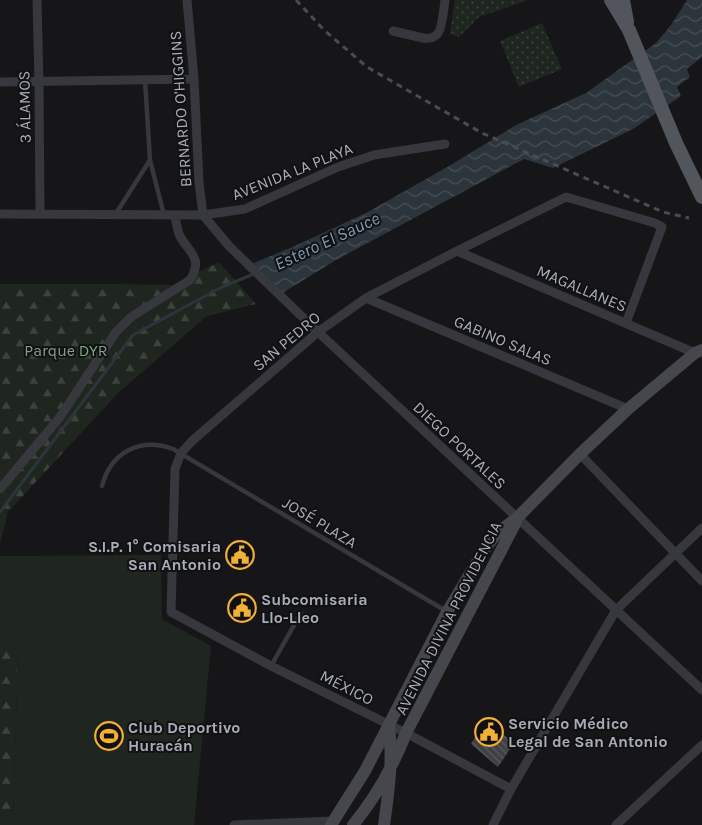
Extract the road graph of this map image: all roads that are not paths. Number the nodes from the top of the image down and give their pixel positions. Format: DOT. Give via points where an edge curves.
graph roads {
  1 [pos="37,0"];
  2 [pos="187,0"];
  3 [pos="445,0"];
  4 [pos="610,0"];
  5 [pos="623,0"];
  6 [pos="393,30"];
  7 [pos="629,30"];
  8 [pos="145,80"];
  9 [pos="194,80"];
  10 [pos="0,82"];
  11 [pos="39,82"];
  12 [pos="445,144"];
  13 [pos="150,160"];
  14 [pos="702,197"];
  15 [pos="0,214"];
  16 [pos="40,214"];
  17 [pos="115,215"];
  18 [pos="164,215"];
  19 [pos="175,215"];
  20 [pos="203,216"];
  21 [pos="457,251"];
  22 [pos="366,298"];
  23 [pos="626,323"];
  24 [pos="318,332"];
  25 [pos="700,348"];
  26 [pos="628,409"];
  27 [pos="181,453"];
  28 [pos="580,454"];
  29 [pos="102,486"];
  30 [pos="0,489"];
  31 [pos="518,518"];
  32 [pos="702,528"];
  33 [pos="674,553"];
  34 [pos="702,581"];
  35 [pos="616,610"];
  36 [pos="171,612"];
  37 [pos="447,612"];
  38 [pos="301,613"];
  39 [pos="271,666"];
  40 [pos="702,690"];
  41 [pos="389,725"];
  42 [pos="406,734"];
  43 [pos="702,745"];
  44 [pos="391,767"];
  45 [pos="511,789"];
  46 [pos="332,823"];
  47 [pos="234,825"];
  48 [pos="353,825"];
  49 [pos="384,825"];
  50 [pos="493,825"];
  51 [pos="616,825"];
  1 -- 11 [label="street, 3 ÁLAMOS"];
  2 -- 9 [label="street, BERNARDO O'HIGGINS"];
  3 -- 6 [label="street" via="439,32 435,36 427,39"];
  4 -- 7 [label="main road"];
  5 -- 7 [label="main road"];
  7 -- 14 [label="main road"];
  8 -- 9 [label="street"];
  8 -- 11 [label="street"];
  8 -- 13 [label="lane"];
  9 -- 20 [label="street, BERNARDO O'HIGGINS"];
  10 -- 11 [label="street"];
  11 -- 16 [label="street, 3 ÁLAMOS"];
  12 -- 20 [label="street, AVENIDA LA PLAYA" via="374,155 245,209"];
  13 -- 17 [label="lane"];
  13 -- 18 [label="lane"];
  15 -- 16 [label="street, AVENIDA LA PLAYA"];
  16 -- 17 [label="street, AVENIDA LA PLAYA"];
  17 -- 18 [label="street, AVENIDA LA PLAYA"];
  18 -- 19 [label="street, AVENIDA LA PLAYA"];
  19 -- 20 [label="street, AVENIDA LA PLAYA"];
  19 -- 30 [label="street" via="179,233 194,255 195,267 190,280 131,317 116,332 60,417"];
  20 -- 24 [label="street, DIEGO PORTALES"];
  21 -- 22 [label="street, SAN PEDRO"];
  21 -- 23 [label="street, MAGALLANES"];
  21 -- 23 [label="street, SAN PEDRO" via="566,196 655,223 662,227"];
  22 -- 24 [label="street, SAN PEDRO"];
  22 -- 26 [label="street, GABINO SALAS"];
  23 -- 25 [label="street, MAGALLANES"];
  24 -- 27 [label="street, SAN PEDRO"];
  24 -- 31 [label="street, DIEGO PORTALES"];
  25 -- 26 [label="street, AVENIDA DIVINA PROVIDENCIA"];
  26 -- 28 [label="street, AVENIDA DIVINA PROVIDENCIA"];
  27 -- 29 [label="lane, JOSÉ PLAZA" via="156,444 130,449 111,465"];
  27 -- 36 [label="street, SAN PEDRO" via="174,477"];
  27 -- 37 [label="lane, JOSÉ PLAZA"];
  28 -- 31 [label="street, AVENIDA DIVINA PROVIDENCIA"];
  28 -- 33 [label="street"];
  31 -- 35 [label="street, DIEGO PORTALES"];
  31 -- 37 [label="street, AVENIDA DIVINA PROVIDENCIA" via="498,532 486,547"];
  31 -- 42 [label="street, AVENIDA DIVINA PROVIDENCIA"];
  32 -- 33 [label="street"];
  33 -- 34 [label="street"];
  33 -- 35 [label="street"];
  35 -- 40 [label="street, DIEGO PORTALES"];
  35 -- 45 [label="street"];
  36 -- 39 [label="street, MÉXICO"];
  37 -- 41 [label="street, AVENIDA DIVINA PROVIDENCIA"];
  38 -- 39 [label="lane"];
  39 -- 41 [label="street, MÉXICO"];
  41 -- 42 [label="street, MÉXICO"];
  41 -- 44 [label="street"];
  41 -- 46 [label="street, AVENIDA DIVINA PROVIDENCIA"];
  42 -- 44 [label="street, AVENIDA DIVINA PROVIDENCIA"];
  42 -- 45 [label="street, MÉXICO"];
  43 -- 51 [label="street"];
  44 -- 48 [label="street"];
  44 -- 49 [label="street"];
  45 -- 50 [label="street"];
  46 -- 47 [label="street"];
}
